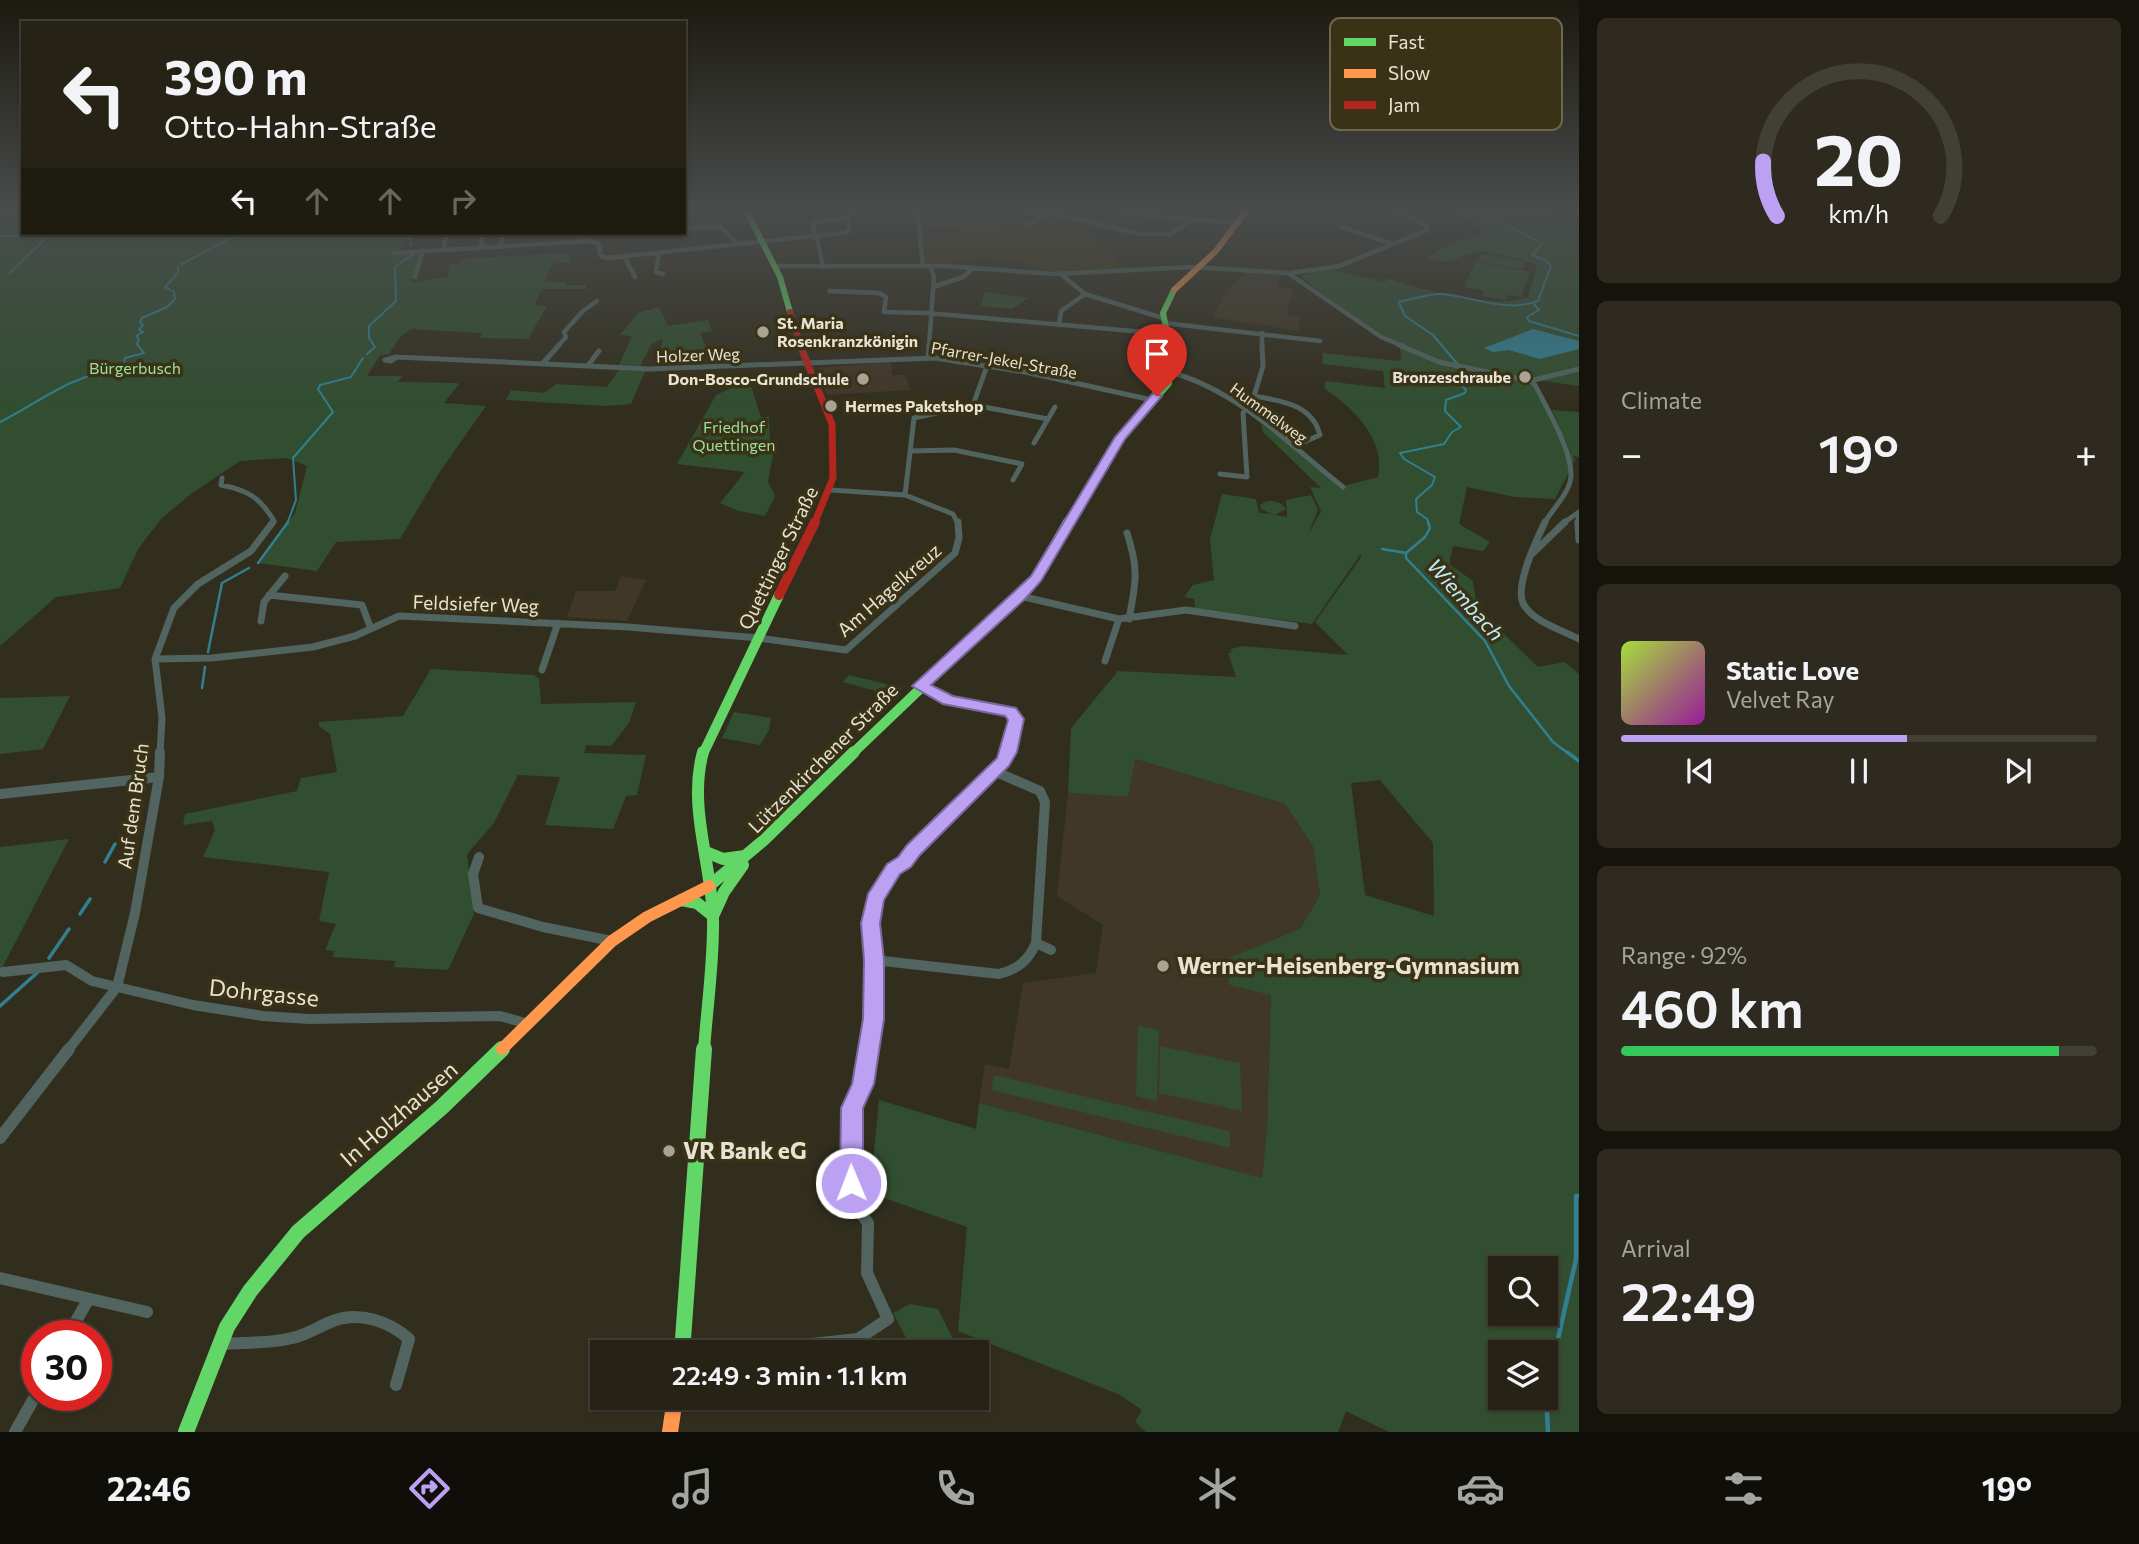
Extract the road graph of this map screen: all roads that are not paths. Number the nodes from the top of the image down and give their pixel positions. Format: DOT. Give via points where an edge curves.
graph roads {
  1 [pos="777,275"];
  2 [pos="933,275"];
  3 [pos="965,275"];
  4 [pos="1062,275"];
  5 [pos="1192,275"];
  6 [pos="1289,275"];
  7 [pos="933,287"];
  8 [pos="830,291"];
  9 [pos="1085,294"];
  10 [pos="597,301"];
  11 [pos="932,313"];
  12 [pos="1059,325"];
  13 [pos="1165,325"];
  14 [pos="1262,333"];
  15 [pos="1320,341"];
  16 [pos="599,351"];
  17 [pos="397,357"];
  18 [pos="928,358"];
  19 [pos="544,362"];
  20 [pos="589,364"];
  21 [pos="809,365"];
  22 [pos="987,366"];
  23 [pos="1579,369"];
  24 [pos="1173,373"];
  25 [pos="1530,382"];
  26 [pos="1254,396"];
  27 [pos="1152,400"];
  28 [pos="973,405"];
  29 [pos="1055,407"];
  30 [pos="1245,410"];
  31 [pos="1048,419"];
  32 [pos="1280,435"];
  33 [pos="1034,443"];
  34 [pos="911,451"];
  35 [pos="1220,474"];
  36 [pos="222,478"];
  37 [pos="1013,480"];
  38 [pos="1343,487"];
  39 [pos="831,489"];
  40 [pos="905,495"];
  41 [pos="1579,513"];
  42 [pos="1127,533"];
  43 [pos="1579,540"];
  44 [pos="1533,553"];
  45 [pos="285,576"];
  46 [pos="269,595"];
  47 [pos="1020,596"];
  48 [pos="1119,619"];
  49 [pos="1129,619"];
  50 [pos="261,621"];
  51 [pos="558,623"];
  52 [pos="1295,626"];
  53 [pos="371,629"];
  54 [pos="759,638"];
  55 [pos="1579,639"];
  56 [pos="155,659"];
  57 [pos="1105,661"];
  58 [pos="542,670"];
  59 [pos="920,686"];
  60 [pos="994,771"];
  61 [pos="159,776"];
  62 [pos="0,794"];
  63 [pos="706,852"];
  64 [pos="751,854"];
  65 [pos="479,857"];
  66 [pos="709,886"];
  67 [pos="681,900"];
  68 [pos="713,917"];
  69 [pos="612,941"];
  70 [pos="1036,943"];
  71 [pos="1051,950"];
  72 [pos="874,960"];
  73 [pos="3,972"];
  74 [pos="117,987"];
  75 [pos="528,1024"];
  76 [pos="0,1138"];
  77 [pos="0,1278"];
  78 [pos="88,1300"];
  79 [pos="147,1312"];
  80 [pos="77,1320"];
  81 [pos="683,1340"];
  82 [pos="849,1340"];
  83 [pos="219,1344"];
  84 [pos="396,1385"];
  85 [pos="673,1410"];
  86 [pos="27,1411"];
  87 [pos="15,1432"];
  88 [pos="186,1432"];
  89 [pos="670,1432"];
  1 -- 21 [label="street, Quettinger Straße"];
  2 -- 7 [label="street"];
  3 -- 7 [label="street"];
  4 -- 9 [label="street"];
  5 -- 13 [label="street" via="1166,302"];
  6 -- 25 [label="street" via="1381,337 1438,362"];
  7 -- 11 [label="street"];
  8 -- 11 [label="street" via="879,293 886,297 884,312"];
  9 -- 12 [label="street" via="1061,311"];
  9 -- 13 [label="street"];
  10 -- 19 [label="street" via="573,320 564,332 566,337"];
  11 -- 12 [label="street"];
  11 -- 18 [label="street"];
  12 -- 13 [label="street"];
  13 -- 14 [label="street"];
  13 -- 24 [label="street"];
  14 -- 15 [label="street"];
  14 -- 26 [label="street" via="1263,366"];
  16 -- 20 [label="street"];
  17 -- 19 [label="street, Holzer Weg"];
  18 -- 21 [label="street, Pfarrer-Jekel-Straße"];
  18 -- 22 [label="street, Pfarrer-Jekel-Straße"];
  19 -- 20 [label="street, Holzer Weg"];
  20 -- 21 [label="street, Holzer Weg" via="650,369"];
  21 -- 39 [label="street, Quettinger Straße" via="832,424"];
  22 -- 27 [label="street, Pfarrer-Jekel-Straße"];
  22 -- 28 [label="street"];
  23 -- 25 [label="street"];
  24 -- 27 [label="street, Lützenkirchener Straße"];
  24 -- 30 [label="street, Hummelweg" via="1199,381"];
  25 -- 44 [label="street" via="1570,457 1571,480 1546,520"];
  26 -- 30 [label="street"];
  26 -- 32 [label="street" via="1294,405 1319,424 1320,435 1313,442 1298,443"];
  27 -- 47 [label="street, Lützenkirchener Straße" via="1120,437 1036,578"];
  28 -- 31 [label="street"];
  28 -- 34 [label="street" via="915,417"];
  29 -- 31 [label="street"];
  30 -- 32 [label="street, Hummelweg"];
  30 -- 35 [label="street" via="1242,429 1247,477"];
  31 -- 33 [label="street"];
  32 -- 38 [label="street, Hummelweg"];
  34 -- 37 [label="street" via="954,450 1022,464"];
  34 -- 40 [label="street"];
  36 -- 56 [label="street, Auf dem Bruch" via="221,485 245,490 274,521 251,551 198,584 174,608"];
  39 -- 40 [label="street, Am Hagelkreuz"];
  39 -- 54 [label="street, Quettinger Straße"];
  40 -- 54 [label="street, Am Hagelkreuz" via="957,517 959,547 955,553 846,650"];
  41 -- 43 [label="street"];
  41 -- 44 [label="street"];
  42 -- 49 [label="street" via="1137,579"];
  44 -- 55 [label="street" via="1521,584 1523,606"];
  45 -- 46 [label="street"];
  46 -- 50 [label="street"];
  46 -- 53 [label="street" via="352,602 362,606"];
  47 -- 48 [label="street"];
  47 -- 59 [label="street, Lützenkirchener Straße"];
  48 -- 49 [label="street"];
  48 -- 57 [label="street"];
  49 -- 52 [label="street" via="1186,610"];
  51 -- 53 [label="street, Feldsiefer Weg" via="398,616"];
  51 -- 54 [label="street, Feldsiefer Weg"];
  51 -- 58 [label="street"];
  53 -- 56 [label="street, Feldsiefer Weg" via="313,647"];
  54 -- 63 [label="street, Quettinger Straße" via="701,758 698,798"];
  56 -- 61 [label="street, Auf dem Bruch" via="162,718"];
  59 -- 60 [label="street" via="949,700 1015,714 1009,752"];
  59 -- 64 [label="street, Lützenkirchener Straße"];
  60 -- 70 [label="street" via="1040,791 1045,802"];
  60 -- 72 [label="street" via="888,876 872,911"];
  61 -- 62 [label="street"];
  61 -- 74 [label="street, Auf dem Bruch"];
  63 -- 64 [label="street" via="723,859"];
  63 -- 66 [label="street, Quettinger Straße"];
  64 -- 66 [label="street, Lützenkirchener Straße"];
  64 -- 68 [label="street"];
  65 -- 69 [label="street" via="473,874 478,908"];
  66 -- 67 [label="street, In Holzhausen"];
  66 -- 68 [label="street"];
  67 -- 68 [label="street" via="704,906"];
  67 -- 69 [label="street, In Holzhausen"];
  68 -- 81 [label="street"];
  69 -- 75 [label="street, In Holzhausen"];
  70 -- 71 [label="street"];
  70 -- 72 [label="street" via="1028,960 999,974"];
  72 -- 82 [label="street" via="873,1019 863,1084 852,1108 850,1164 853,1202 867,1223 864,1269 888,1319"];
  73 -- 74 [label="street, Dohrgasse" via="66,965 92,981"];
  74 -- 75 [label="street, Dohrgasse" via="263,1016 500,1016"];
  74 -- 76 [label="street, Auf dem Bruch"];
  75 -- 83 [label="street, In Holzhausen" via="442,1107 298,1232 250,1291"];
  77 -- 78 [label="street"];
  78 -- 79 [label="street" via="100,1298"];
  78 -- 80 [label="street"];
  83 -- 84 [label="street" via="302,1336 337,1319 371,1320 401,1330 409,1339"];
  83 -- 88 [label="street, In Holzhausen"];
  85 -- 89 [label="street"];
  86 -- 87 [label="street"];
}
